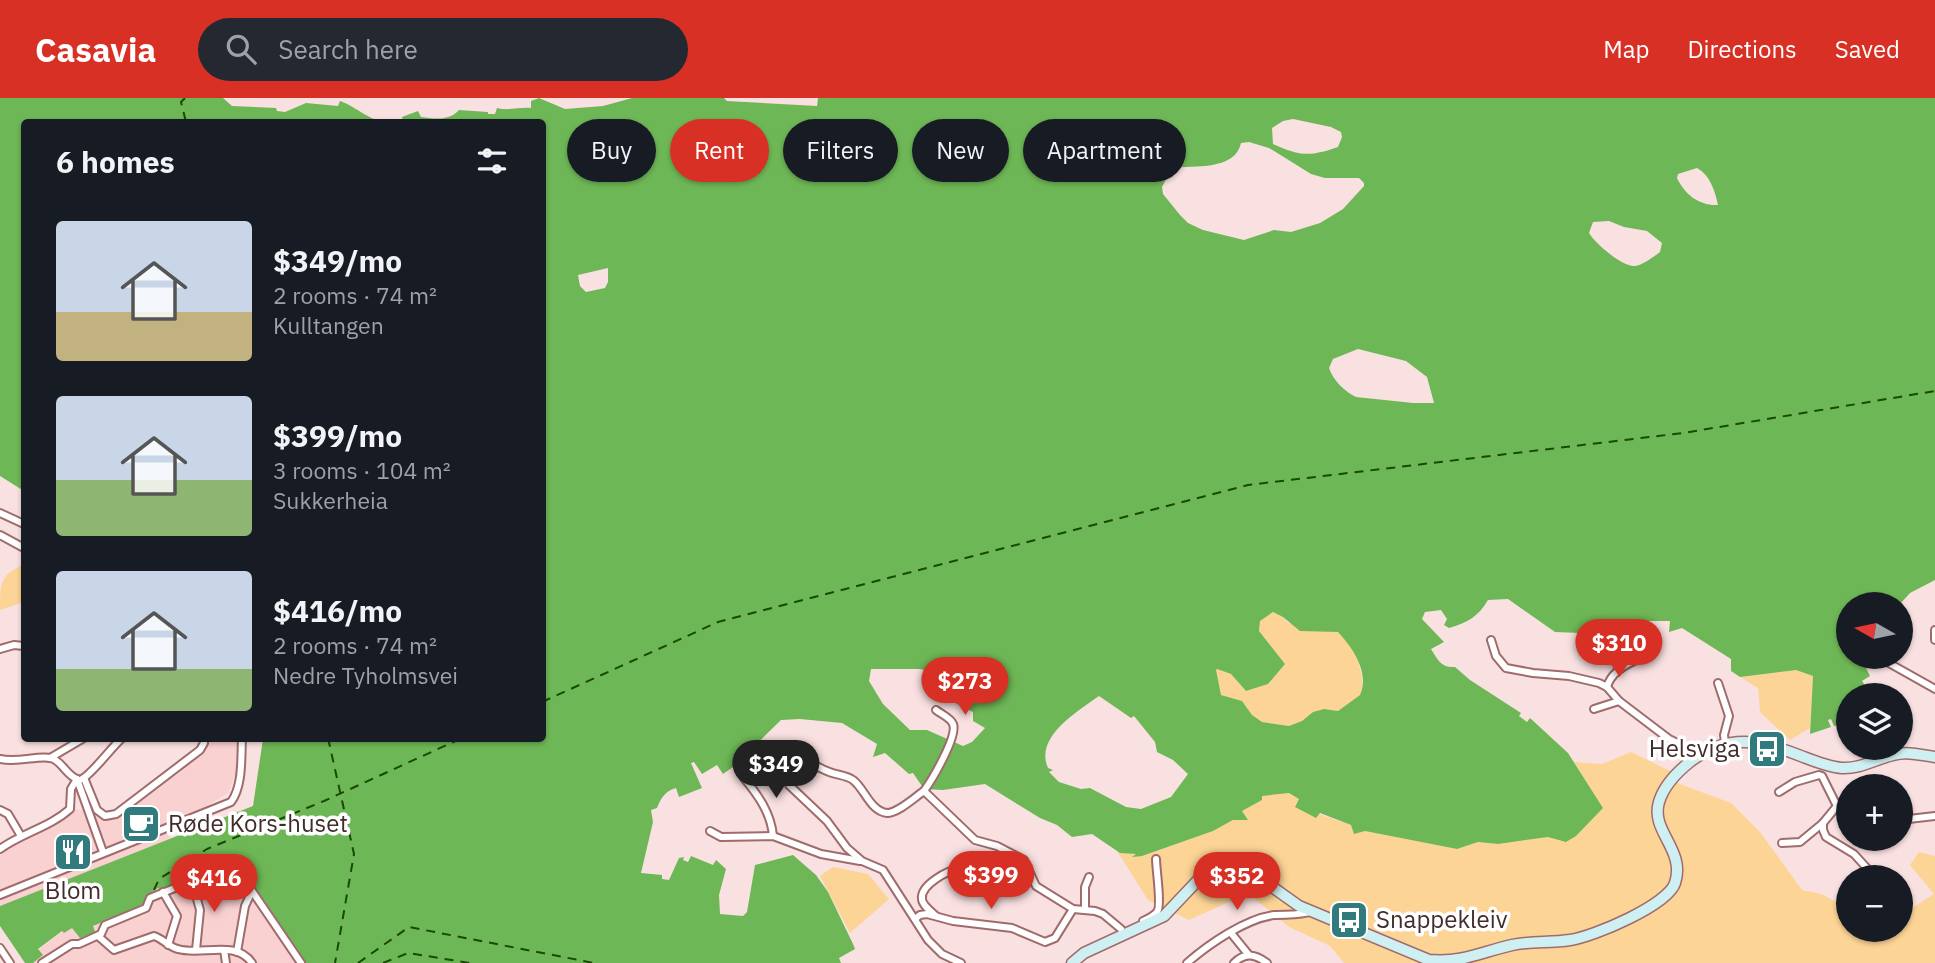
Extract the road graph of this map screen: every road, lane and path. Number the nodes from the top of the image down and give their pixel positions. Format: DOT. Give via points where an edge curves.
graph roads {
  1 [pos="0,513"];
  2 [pos="21,523"];
  3 [pos="0,535"];
  4 [pos="21,546"];
  5 [pos="1935,630"];
  6 [pos="1491,640"];
  7 [pos="1935,640"];
  8 [pos="21,646"];
  9 [pos="0,649"];
  10 [pos="1641,658"];
  11 [pos="1899,669"];
  12 [pos="1718,683"];
  13 [pos="1608,687"];
  14 [pos="1935,689"];
  15 [pos="1619,701"];
  16 [pos="1594,709"];
  17 [pos="936,710"];
  18 [pos="77,742"];
  19 [pos="112,742"];
  20 [pos="204,742"];
  21 [pos="242,742"];
  22 [pos="1725,743"];
  23 [pos="1698,756"];
  24 [pos="1935,757"];
  25 [pos="50,758"];
  26 [pos="0,759"];
  27 [pos="744,778"];
  28 [pos="80,779"];
  29 [pos="925,792"];
  30 [pos="1779,792"];
  31 [pos="1836,804"];
  32 [pos="1836,807"];
  33 [pos="0,810"];
  34 [pos="1935,816"];
  35 [pos="1913,819"];
  36 [pos="1823,823"];
  37 [pos="710,831"];
  38 [pos="21,836"];
  39 [pos="773,836"];
  40 [pos="1782,843"];
  41 [pos="0,849"];
  42 [pos="103,852"];
  43 [pos="1156,859"];
  44 [pos="862,861"];
  45 [pos="1864,865"];
  46 [pos="959,869"];
  47 [pos="1089,877"];
  48 [pos="192,881"];
  49 [pos="252,891"];
  50 [pos="163,892"];
  51 [pos="0,895"];
  52 [pos="1073,909"];
  53 [pos="1084,910"];
  54 [pos="1312,911"];
  55 [pos="937,918"];
  56 [pos="915,919"];
  57 [pos="1231,933"];
  58 [pos="1123,934"];
  59 [pos="97,936"];
  60 [pos="168,945"];
  61 [pos="0,948"];
  62 [pos="196,950"];
  63 [pos="224,950"];
  64 [pos="237,952"];
  65 [pos="1248,954"];
  66 [pos="10,963"];
  67 [pos="42,963"];
  68 [pos="226,963"];
  69 [pos="252,963"];
  70 [pos="300,963"];
  71 [pos="961,963"];
  72 [pos="1072,963"];
  73 [pos="1187,963"];
  74 [pos="1234,963"];
  75 [pos="1266,963"];
  1 -- 2 [label="street"];
  3 -- 4 [label="street"];
  5 -- 7 [label="street"];
  6 -- 13 [label="street" via="1506,668 1569,676"];
  8 -- 9 [label="street"];
  10 -- 13 [label="street" via="1614,674"];
  11 -- 14 [label="street"];
  12 -- 22 [label="street" via="1729,716"];
  13 -- 15 [label="street"];
  15 -- 16 [label="street"];
  15 -- 23 [label="street"];
  17 -- 29 [label="street" via="954,728"];
  18 -- 25 [label="street"];
  19 -- 28 [label="street" via="89,776"];
  20 -- 28 [label="street" via="200,750 111,816 97,810"];
  21 -- 42 [label="street" via="240,774 231,802"];
  22 -- 23 [label="main road"];
  22 -- 24 [label="main road" via="1761,743 1841,768 1864,766 1900,753"];
  23 -- 54 [label="main road" via="1671,780 1658,805 1660,824 1677,859 1673,888 1659,901 1597,933 1441,962"];
  25 -- 26 [label="street"];
  25 -- 28 [label="street" via="69,776"];
  27 -- 39 [label="street" via="764,806"];
  28 -- 38 [label="street" via="71,789 70,808"];
  28 -- 42 [label="street"];
  29 -- 44 [label="street" via="894,812 884,813 847,777 802,760 787,768 789,785"];
  29 -- 52 [label="street" via="975,840 1024,860 1036,886"];
  30 -- 31 [label="street" via="1819,775"];
  32 -- 36 [label="street"];
  33 -- 38 [label="street" via="8,814"];
  34 -- 35 [label="street"];
  36 -- 40 [label="street" via="1800,842"];
  36 -- 45 [label="street" via="1826,836"];
  37 -- 39 [label="street" via="721,838"];
  38 -- 41 [label="street"];
  39 -- 44 [label="street" via="821,854"];
  42 -- 51 [label="street"];
  43 -- 58 [label="street" via="1161,905"];
  44 -- 56 [label="street" via="884,870"];
  46 -- 55 [label="street" via="941,874 921,897"];
  47 -- 53 [label="street"];
  48 -- 49 [label="street"];
  48 -- 50 [label="street"];
  48 -- 62 [label="street" via="200,910"];
  49 -- 64 [label="street"];
  49 -- 70 [label="street"];
  50 -- 59 [label="street" via="150,898 146,908 105,925"];
  50 -- 60 [label="street" via="177,916"];
  52 -- 53 [label="street"];
  52 -- 55 [label="street" via="1055,938 1045,942 1012,928"];
  53 -- 58 [label="street" via="1103,914"];
  54 -- 57 [label="street" via="1256,919"];
  54 -- 58 [label="main road" via="1254,874 1227,868 1194,883 1164,916"];
  55 -- 56 [label="street" via="927,914"];
  56 -- 71 [label="street" via="942,954"];
  57 -- 65 [label="street"];
  57 -- 73 [label="street"];
  58 -- 72 [label="main road"];
  59 -- 60 [label="street" via="114,950 149,937"];
  59 -- 67 [label="street" via="72,944"];
  60 -- 62 [label="street"];
  61 -- 66 [label="street"];
  62 -- 63 [label="street"];
  63 -- 64 [label="street"];
  63 -- 68 [label="street"];
  64 -- 69 [label="street"];
  65 -- 74 [label="street"];
  65 -- 75 [label="street"];
}
